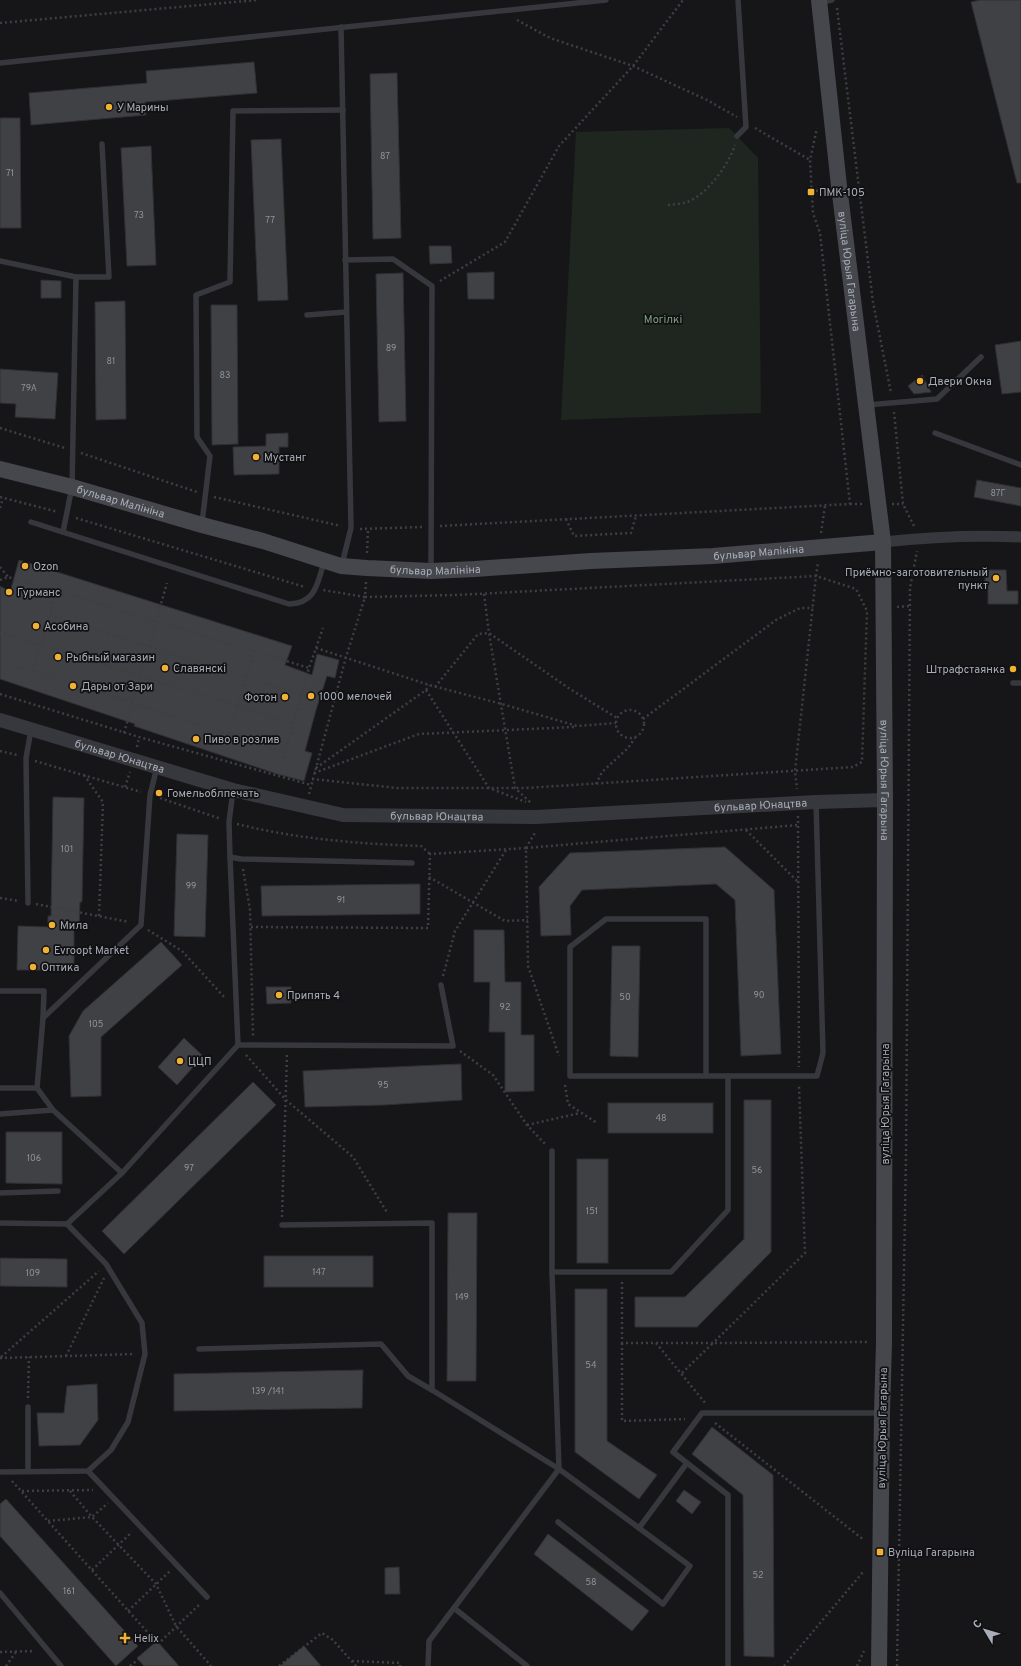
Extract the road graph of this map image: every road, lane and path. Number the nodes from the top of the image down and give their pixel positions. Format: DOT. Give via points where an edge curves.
graph roads {
  1 [pos="249,0"];
  2 [pos="257,0"];
  3 [pos="606,0"];
  4 [pos="683,0"];
  5 [pos="738,0"];
  6 [pos="824,1"];
  7 [pos="501,11"];
  8 [pos="0,23"];
  9 [pos="341,28"];
  10 [pos="0,63"];
  11 [pos="633,66"];
  12 [pos="343,110"];
  13 [pos="746,123"];
  14 [pos="817,126"];
  15 [pos="737,136"];
  16 [pos="102,144"];
  17 [pos="810,160"];
  18 [pos="668,205"];
  19 [pos="346,260"];
  20 [pos="0,261"];
  21 [pos="76,277"];
  22 [pos="432,286"];
  23 [pos="346,312"];
  24 [pos="307,315"];
  25 [pos="981,356"];
  26 [pos="867,405"];
  27 [pos="0,428"];
  28 [pos="935,434"];
  29 [pos="73,450"];
  30 [pos="1021,465"];
  31 [pos="0,469"];
  32 [pos="72,487"];
  33 [pos="206,495"];
  34 [pos="2,498"];
  35 [pos="825,506"];
  36 [pos="0,508"];
  37 [pos="67,515"];
  38 [pos="636,516"];
  39 [pos="566,519"];
  40 [pos="31,522"];
  41 [pos="202,525"];
  42 [pos="430,527"];
  43 [pos="351,528"];
  44 [pos="63,532"];
  45 [pos="1021,537"];
  46 [pos="883,542"];
  47 [pos="819,547"];
  48 [pos="325,561"];
  49 [pos="341,566"];
  50 [pos="0,567"];
  51 [pos="431,571"];
  52 [pos="816,576"];
  53 [pos="8,577"];
  54 [pos="0,580"];
  55 [pos="168,583"];
  56 [pos="315,589"];
  57 [pos="57,591"];
  58 [pos="484,594"];
  59 [pos="457,595"];
  60 [pos="813,608"];
  61 [pos="50,615"];
  62 [pos="157,621"];
  63 [pos="323,628"];
  64 [pos="0,633"];
  65 [pos="489,633"];
  66 [pos="41,644"];
  67 [pos="149,646"];
  68 [pos="316,648"];
  69 [pos="254,651"];
  70 [pos="346,657"];
  71 [pos="17,666"];
  72 [pos="309,668"];
  73 [pos="33,671"];
  74 [pos="142,676"];
  75 [pos="246,677"];
  76 [pos="1014,683"];
  77 [pos="1021,683"];
  78 [pos="429,685"];
  79 [pos="436,687"];
  80 [pos="426,690"];
  81 [pos="0,694"];
  82 [pos="301,695"];
  83 [pos="134,703"];
  84 [pos="502,704"];
  85 [pos="238,706"];
  86 [pos="617,718"];
  87 [pos="643,718"];
  88 [pos="0,720"];
  89 [pos="294,723"];
  90 [pos="616,723"];
  91 [pos="577,726"];
  92 [pos="31,730"];
  93 [pos="505,730"];
  94 [pos="124,733"];
  95 [pos="454,733"];
  96 [pos="230,734"];
  97 [pos="635,738"];
  98 [pos="0,751"];
  99 [pos="286,752"];
  100 [pos="26,758"];
  101 [pos="282,764"];
  102 [pos="157,766"];
  103 [pos="315,768"];
  104 [pos="795,771"];
  105 [pos="314,773"];
  106 [pos="83,775"];
  107 [pos="312,779"];
  108 [pos="596,784"];
  109 [pos="310,785"];
  110 [pos="489,788"];
  111 [pos="515,788"];
  112 [pos="233,790"];
  113 [pos="150,795"];
  114 [pos="885,800"];
  115 [pos="816,802"];
  116 [pos="798,803"];
  117 [pos="532,804"];
  118 [pos="306,806"];
  119 [pos="229,822"];
  120 [pos="239,824"];
  121 [pos="798,825"];
  122 [pos="746,830"];
  123 [pos="240,831"];
  124 [pos="526,848"];
  125 [pos="507,849"];
  126 [pos="430,854"];
  127 [pos="230,856"];
  128 [pos="241,859"];
  129 [pos="412,863"];
  130 [pos="429,877"];
  131 [pos="798,882"];
  132 [pos="472,902"];
  133 [pos="28,903"];
  134 [pos="99,916"];
  135 [pos="528,920"];
  136 [pos="251,926"];
  137 [pos="441,985"];
  138 [pos="0,991"];
  139 [pos="43,1018"];
  140 [pos="238,1046"];
  141 [pos="253,1046"];
  142 [pos="287,1046"];
  143 [pos="453,1046"];
  144 [pos="561,1061"];
  145 [pos="706,1076"];
  146 [pos="728,1076"];
  147 [pos="798,1076"];
  148 [pos="565,1082"];
  149 [pos="0,1088"];
  150 [pos="37,1088"];
  151 [pos="286,1100"];
  152 [pos="53,1110"];
  153 [pos="581,1113"];
  154 [pos="0,1114"];
  155 [pos="597,1123"];
  156 [pos="527,1125"];
  157 [pos="552,1151"];
  158 [pos="122,1173"];
  159 [pos="58,1191"];
  160 [pos="0,1193"];
  161 [pos="0,1223"];
  162 [pos="394,1223"];
  163 [pos="67,1224"];
  164 [pos="282,1225"];
  165 [pos="108,1266"];
  166 [pos="552,1272"];
  167 [pos="622,1272"];
  168 [pos="865,1342"];
  169 [pos="622,1343"];
  170 [pos="656,1343"];
  171 [pos="713,1343"];
  172 [pos="199,1350"];
  173 [pos="145,1354"];
  174 [pos="66,1356"];
  175 [pos="29,1357"];
  176 [pos="0,1358"];
  177 [pos="682,1373"];
  178 [pos="432,1390"];
  179 [pos="28,1407"];
  180 [pos="882,1412"];
  181 [pos="702,1413"];
  182 [pos="714,1413"];
  183 [pos="697,1419"];
  184 [pos="687,1463"];
  185 [pos="559,1468"];
  186 [pos="28,1470"];
  187 [pos="2,1471"];
  188 [pos="88,1471"];
  189 [pos="105,1489"];
  190 [pos="21,1491"];
  191 [pos="70,1491"];
  192 [pos="114,1498"];
  193 [pos="92,1517"];
  194 [pos="47,1521"];
  195 [pos="558,1522"];
  196 [pos="139,1525"];
  197 [pos="639,1528"];
  198 [pos="864,1540"];
  199 [pos="119,1545"];
  200 [pos="177,1565"];
  201 [pos="92,1570"];
  202 [pos="863,1572"];
  203 [pos="156,1584"];
  204 [pos="0,1593"];
  205 [pos="207,1597"];
  206 [pos="454,1608"];
  207 [pos="128,1611"];
  208 [pos="176,1626"];
  209 [pos="158,1644"];
  210 [pos="0,1651"];
  211 [pos="49,1651"];
  212 [pos="16,1652"];
  213 [pos="352,1661"];
  214 [pos="6,1666"];
  215 [pos="61,1666"];
  216 [pos="130,1666"];
  217 [pos="211,1666"];
  218 [pos="279,1666"];
  219 [pos="356,1666"];
  220 [pos="400,1666"];
  221 [pos="428,1666"];
  222 [pos="527,1666"];
  223 [pos="728,1666"];
  224 [pos="784,1666"];
  225 [pos="879,1666"];
  1 -- 2 [label="path"];
  1 -- 8 [label="path"];
  3 -- 7 [label="lane"];
  4 -- 11 [label="path"];
  5 -- 13 [label="lane"];
  6 -- 26 [label="main road, вуліца Юрыя Гагарына" via="839,186"];
  7 -- 9 [label="lane"];
  7 -- 11 [label="path" via="550,38"];
  9 -- 10 [label="lane"];
  9 -- 12 [label="lane"];
  11 -- 13 [label="path" via="707,100"];
  11 -- 22 [label="path" via="559,146 505,242"];
  12 -- 19 [label="lane"];
  12 -- 33 [label="lane" via="233,111 230,282 196,295 197,437 210,456"];
  13 -- 15 [label="lane" via="746,127"];
  13 -- 17 [label="path"];
  14 -- 17 [label="path"];
  15 -- 18 [label="path" via="732,152 716,179 687,202"];
  16 -- 21 [label="lane" via="108,277"];
  17 -- 35 [label="path" via="813,213 820,232 850,504"];
  19 -- 22 [label="lane" via="393,259"];
  19 -- 23 [label="lane"];
  20 -- 21 [label="lane"];
  21 -- 29 [label="lane"];
  22 -- 42 [label="lane"];
  23 -- 24 [label="lane"];
  23 -- 43 [label="lane"];
  25 -- 26 [label="lane" via="937,399"];
  26 -- 46 [label="main road, вуліца Юрыя Гагарына"];
  27 -- 29 [label="path"];
  28 -- 30 [label="lane"];
  29 -- 32 [label="lane"];
  29 -- 33 [label="path"];
  31 -- 32 [label="main road, бульвар Малініна"];
  32 -- 37 [label="lane"];
  32 -- 41 [label="main road, бульвар Малініна"];
  33 -- 41 [label="lane"];
  33 -- 43 [label="path"];
  34 -- 36 [label="path"];
  34 -- 37 [label="path"];
  35 -- 38 [label="path"];
  35 -- 47 [label="path"];
  37 -- 44 [label="lane"];
  37 -- 56 [label="path"];
  38 -- 39 [label="path"];
  38 -- 39 [label="path" via="631,533 624,534 574,536"];
  39 -- 42 [label="path"];
  40 -- 44 [label="lane"];
  41 -- 48 [label="main road, бульвар Малініна"];
  42 -- 43 [label="path" via="368,530"];
  42 -- 51 [label="lane"];
  43 -- 49 [label="lane"];
  44 -- 56 [label="lane" via="289,604 310,598"];
  45 -- 46 [label="street" via="920,538"];
  46 -- 47 [label="main road, бульвар Малініна"];
  46 -- 114 [label="main road, вуліца Юрыя Гагарына"];
  47 -- 51 [label="main road, бульвар Малініна" via="713,556"];
  47 -- 52 [label="path"];
  48 -- 49 [label="main road, бульвар Малініна"];
  48 -- 56 [label="lane"];
  49 -- 51 [label="main road, бульвар Малініна"];
  50 -- 53 [label="path"];
  52 -- 58 [label="path"];
  52 -- 60 [label="path"];
  52 -- 104 [label="path" via="856,589 867,611 862,762 853,767"];
  53 -- 54 [label="path"];
  53 -- 57 [label="path"];
  55 -- 62 [label="path"];
  56 -- 70 [label="path" via="365,597"];
  57 -- 61 [label="path"];
  57 -- 62 [label="path"];
  58 -- 59 [label="path"];
  58 -- 65 [label="path"];
  60 -- 87 [label="path" via="800,608 776,620"];
  60 -- 104 [label="path"];
  61 -- 66 [label="path"];
  61 -- 67 [label="path"];
  62 -- 67 [label="path"];
  62 -- 69 [label="path"];
  63 -- 68 [label="path"];
  64 -- 66 [label="path"];
  65 -- 79 [label="path" via="478,634"];
  65 -- 84 [label="path"];
  65 -- 86 [label="path"];
  66 -- 73 [label="path"];
  66 -- 74 [label="path"];
  67 -- 74 [label="path"];
  67 -- 75 [label="path"];
  68 -- 70 [label="path"];
  68 -- 72 [label="path"];
  69 -- 72 [label="path"];
  69 -- 75 [label="path"];
  70 -- 78 [label="path"];
  70 -- 103 [label="path"];
  71 -- 73 [label="path"];
  72 -- 82 [label="path"];
  73 -- 83 [label="path"];
  74 -- 83 [label="path"];
  74 -- 85 [label="path"];
  75 -- 82 [label="path"];
  75 -- 85 [label="path"];
  76 -- 77 [label="lane"];
  78 -- 79 [label="path"];
  78 -- 80 [label="path"];
  79 -- 84 [label="path"];
  80 -- 95 [label="path"];
  80 -- 103 [label="path"];
  81 -- 94 [label="path"];
  82 -- 89 [label="path"];
  83 -- 94 [label="path"];
  83 -- 96 [label="path"];
  84 -- 91 [label="path"];
  84 -- 93 [label="path"];
  85 -- 89 [label="path"];
  85 -- 96 [label="path"];
  86 -- 87 [label="path" via="628,710 637,712"];
  86 -- 90 [label="path"];
  87 -- 97 [label="path" via="644,728"];
  88 -- 92 [label="street, бульвар Юнацтва"];
  89 -- 99 [label="path"];
  90 -- 91 [label="path"];
  90 -- 97 [label="path" via="618,732 625,738"];
  91 -- 93 [label="path"];
  92 -- 100 [label="lane"];
  92 -- 102 [label="street, бульвар Юнацтва"];
  93 -- 95 [label="path"];
  93 -- 111 [label="path"];
  94 -- 109 [label="path"];
  95 -- 105 [label="path" via="419,734"];
  95 -- 110 [label="path"];
  96 -- 99 [label="path"];
  97 -- 108 [label="path" via="602,772"];
  98 -- 100 [label="path"];
  99 -- 101 [label="path"];
  100 -- 106 [label="path"];
  100 -- 133 [label="lane"];
  102 -- 112 [label="street, бульвар Юнацтва"];
  102 -- 113 [label="lane"];
  103 -- 105 [label="path"];
  104 -- 108 [label="path"];
  104 -- 116 [label="path"];
  105 -- 107 [label="path"];
  106 -- 113 [label="path"];
  106 -- 134 [label="path" via="103,802"];
  107 -- 109 [label="path"];
  107 -- 110 [label="path" via="397,788"];
  108 -- 111 [label="path"];
  109 -- 118 [label="path"];
  110 -- 111 [label="path"];
  110 -- 117 [label="path"];
  112 -- 118 [label="street, бульвар Юнацтва"];
  112 -- 119 [label="lane"];
  113 -- 119 [label="path"];
  113 -- 139 [label="lane" via="141,925"];
  114 -- 115 [label="street, бульвар Юнацтва"];
  114 -- 180 [label="main road, вуліца Юрыя Гагарына"];
  115 -- 116 [label="street, бульвар Юнацтва"];
  115 -- 147 [label="lane" via="823,1053 817,1076"];
  116 -- 118 [label="street, бульвар Юнацтва" via="536,817 343,814"];
  116 -- 121 [label="path"];
  119 -- 120 [label="path"];
  119 -- 127 [label="lane"];
  120 -- 123 [label="path"];
  120 -- 126 [label="path" via="287,834 364,844 421,846"];
  121 -- 122 [label="path"];
  121 -- 131 [label="path"];
  122 -- 124 [label="path"];
  122 -- 131 [label="path"];
  124 -- 125 [label="path"];
  124 -- 135 [label="path"];
  125 -- 126 [label="path"];
  125 -- 132 [label="path"];
  126 -- 130 [label="path"];
  127 -- 128 [label="lane"];
  127 -- 140 [label="lane"];
  128 -- 129 [label="lane"];
  128 -- 136 [label="path"];
  130 -- 132 [label="path"];
  130 -- 136 [label="path" via="428,928"];
  131 -- 147 [label="path"];
  132 -- 135 [label="path" via="505,921"];
  132 -- 137 [label="path" via="455,931"];
  135 -- 144 [label="path" via="528,966"];
  136 -- 141 [label="path"];
  137 -- 143 [label="lane"];
  138 -- 139 [label="lane" via="44,991"];
  139 -- 150 [label="lane"];
  140 -- 141 [label="lane"];
  140 -- 151 [label="path"];
  140 -- 158 [label="lane"];
  141 -- 142 [label="lane"];
  142 -- 143 [label="lane"];
  142 -- 151 [label="path"];
  143 -- 156 [label="path" via="493,1075"];
  145 -- 145 [label="lane" via="706,918 606,919 570,948 570,1076"];
  145 -- 146 [label="lane"];
  146 -- 147 [label="lane"];
  146 -- 167 [label="lane" via="728,1210 671,1272"];
  147 -- 171 [label="path" via="806,1253"];
  148 -- 153 [label="path" via="568,1104"];
  149 -- 150 [label="lane"];
  150 -- 152 [label="lane"];
  151 -- 162 [label="path" via="353,1157"];
  151 -- 164 [label="path"];
  152 -- 154 [label="lane"];
  152 -- 158 [label="lane"];
  153 -- 155 [label="path"];
  153 -- 156 [label="path"];
  156 -- 157 [label="path"];
  157 -- 166 [label="lane"];
  158 -- 163 [label="lane"];
  159 -- 160 [label="lane"];
  161 -- 163 [label="lane"];
  162 -- 164 [label="lane"];
  162 -- 178 [label="lane" via="432,1223"];
  163 -- 165 [label="lane"];
  165 -- 173 [label="lane" via="142,1323"];
  165 -- 174 [label="path"];
  165 -- 176 [label="path"];
  166 -- 167 [label="lane"];
  166 -- 185 [label="lane"];
  167 -- 169 [label="path"];
  168 -- 171 [label="path"];
  169 -- 170 [label="path"];
  169 -- 183 [label="path" via="622,1421"];
  170 -- 171 [label="path"];
  170 -- 177 [label="path"];
  171 -- 177 [label="path"];
  172 -- 178 [label="lane" via="381,1344 408,1376"];
  173 -- 174 [label="path"];
  173 -- 188 [label="lane" via="128,1422 111,1450"];
  174 -- 175 [label="path"];
  175 -- 176 [label="path"];
  175 -- 179 [label="path"];
  177 -- 182 [label="path"];
  178 -- 185 [label="lane"];
  179 -- 186 [label="lane"];
  180 -- 182 [label="lane"];
  180 -- 225 [label="main road, вуліца Юрыя Гагарына"];
  181 -- 182 [label="lane"];
  181 -- 183 [label="lane"];
  181 -- 198 [label="path"];
  183 -- 184 [label="lane" via="673,1452"];
  184 -- 197 [label="lane"];
  184 -- 223 [label="lane" via="728,1495"];
  185 -- 197 [label="lane"];
  185 -- 206 [label="lane"];
  186 -- 187 [label="lane"];
  186 -- 188 [label="lane"];
  187 -- 190 [label="path"];
  188 -- 189 [label="lane"];
  189 -- 191 [label="path"];
  189 -- 192 [label="lane"];
  190 -- 191 [label="path"];
  190 -- 194 [label="path"];
  191 -- 193 [label="path"];
  192 -- 193 [label="path"];
  192 -- 196 [label="lane"];
  193 -- 194 [label="path"];
  193 -- 199 [label="path"];
  194 -- 201 [label="path"];
  195 -- 197 [label="lane" via="663,1604 690,1566"];
  196 -- 199 [label="path"];
  196 -- 200 [label="lane"];
  199 -- 201 [label="path"];
  199 -- 203 [label="path"];
  200 -- 203 [label="path"];
  200 -- 205 [label="lane"];
  201 -- 207 [label="path"];
  202 -- 224 [label="path"];
  203 -- 207 [label="path"];
  203 -- 208 [label="path"];
  204 -- 211 [label="lane"];
  205 -- 208 [label="path"];
  206 -- 221 [label="lane" via="429,1641"];
  206 -- 222 [label="lane"];
  207 -- 209 [label="path"];
  208 -- 209 [label="path"];
  208 -- 217 [label="path"];
  209 -- 216 [label="path"];
  210 -- 212 [label="path"];
  211 -- 212 [label="path"];
  211 -- 215 [label="lane"];
  212 -- 214 [label="path"];
  213 -- 218 [label="path" via="333,1640 322,1633"];
  213 -- 219 [label="path"];
  213 -- 220 [label="path" via="400,1663"];
}
